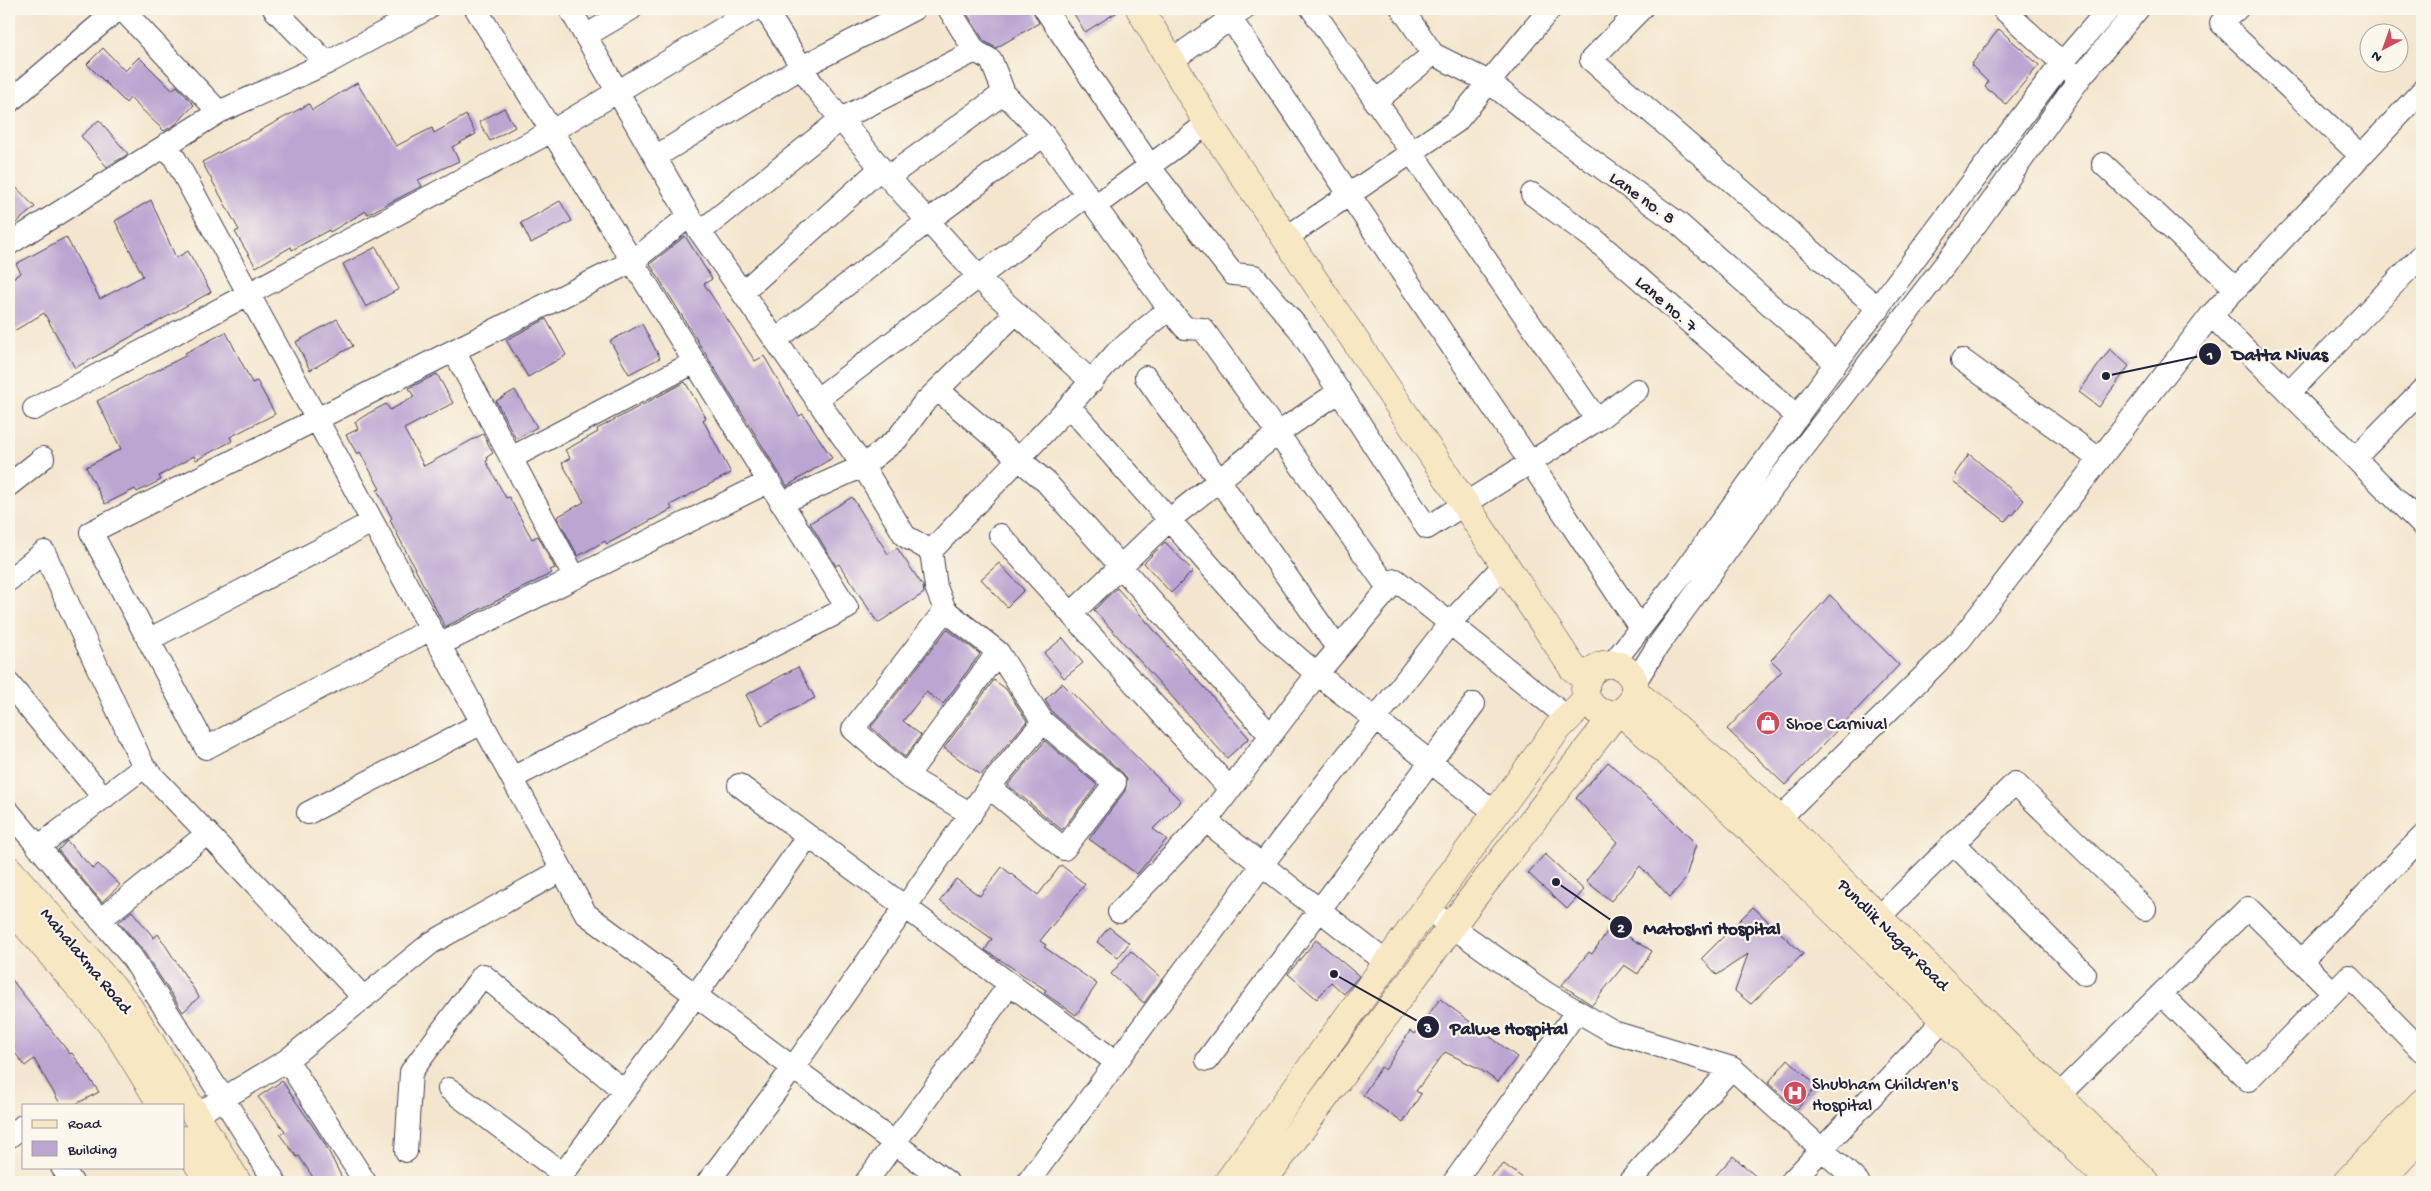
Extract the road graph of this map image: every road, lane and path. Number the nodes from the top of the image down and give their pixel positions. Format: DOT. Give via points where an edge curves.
graph roads {
  1 [pos="120,9"];
  2 [pos="274,9"];
  3 [pos="424,9"];
  4 [pos="476,9"];
  5 [pos="570,9"];
  6 [pos="631,9"];
  7 [pos="755,9"];
  8 [pos="765,9"];
  9 [pos="914,9"];
  10 [pos="949,9"];
  11 [pos="1045,9"];
  12 [pos="1140,9"];
  13 [pos="1312,9"];
  14 [pos="1402,9"];
  15 [pos="1550,9"];
  16 [pos="1641,9"];
  17 [pos="2003,9"];
  18 [pos="2109,9"];
  19 [pos="2138,9"];
  20 [pos="2237,9"];
  21 [pos="1233,12"];
  22 [pos="587,35"];
  23 [pos="975,51"];
  24 [pos="1433,54"];
  25 [pos="1171,61"];
  26 [pos="327,63"];
  27 [pos="2062,63"];
  28 [pos="802,67"];
  29 [pos="2080,78"];
  30 [pos="1489,82"];
  31 [pos="619,90"];
  32 [pos="2422,91"];
  33 [pos="1004,93"];
  34 [pos="9,102"];
  35 [pos="1375,102"];
  36 [pos="220,112"];
  37 [pos="841,119"];
  38 [pos="1208,123"];
  39 [pos="552,131"];
  40 [pos="1044,135"];
  41 [pos="167,144"];
  42 [pos="1410,153"];
  43 [pos="2361,156"];
  44 [pos="655,157"];
  45 [pos="2103,164"];
  46 [pos="1150,166"];
  47 [pos="884,172"];
  48 [pos="1349,194"];
  49 [pos="1532,194"];
  50 [pos="1091,201"];
  51 [pos="928,221"];
  52 [pos="695,224"];
  53 [pos="1284,239"];
  54 [pos="10,242"];
  55 [pos="2422,255"];
  56 [pos="633,261"];
  57 [pos="979,277"];
  58 [pos="2236,289"];
  59 [pos="742,292"];
  60 [pos="248,294"];
  61 [pos="1169,308"];
  62 [pos="1879,309"];
  63 [pos="1016,313"];
  64 [pos="2210,315"];
  65 [pos="776,340"];
  66 [pos="454,351"];
  67 [pos="1962,360"];
  68 [pos="695,362"];
  69 [pos="1836,363"];
  70 [pos="1146,377"];
  71 [pos="1092,382"];
  72 [pos="938,390"];
  73 [pos="1637,390"];
  74 [pos="2422,390"];
  75 [pos="1340,391"];
  76 [pos="2289,393"];
  77 [pos="816,400"];
  78 [pos="1069,406"];
  79 [pos="34,409"];
  80 [pos="1798,417"];
  81 [pos="317,419"];
  82 [pos="1597,420"];
  83 [pos="1277,434"];
  84 [pos="43,458"];
  85 [pos="511,458"];
  86 [pos="1020,458"];
  87 [pos="2355,458"];
  88 [pos="2099,459"];
  89 [pos="1530,462"];
  90 [pos="863,466"];
  91 [pos="10,480"];
  92 [pos="1220,481"];
  93 [pos="768,482"];
  94 [pos="1753,496"];
  95 [pos="782,503"];
  96 [pos="1464,504"];
  97 [pos="1169,520"];
  98 [pos="372,522"];
  99 [pos="2422,525"];
  100 [pos="1000,535"];
  101 [pos="931,551"];
  102 [pos="1504,565"];
  103 [pos="1121,567"];
  104 [pos="575,578"];
  105 [pos="9,580"];
  106 [pos="1396,580"];
  107 [pos="946,610"];
  108 [pos="1071,614"];
  109 [pos="1450,623"];
  110 [pos="1640,628"];
  111 [pos="435,637"];
  112 [pos="148,640"];
  113 [pos="1338,649"];
  114 [pos="998,652"];
  115 [pos="1613,663"];
  116 [pos="1317,674"];
  117 [pos="9,684"];
  118 [pos="1580,699"];
  119 [pos="1626,700"];
  120 [pos="1474,704"];
  121 [pos="1375,720"];
  122 [pos="1043,722"];
  123 [pos="482,723"];
  124 [pos="1270,735"];
  125 [pos="1430,763"];
  126 [pos="144,767"];
  127 [pos="907,776"];
  128 [pos="512,778"];
  129 [pos="739,785"];
  130 [pos="989,788"];
  131 [pos="1230,789"];
  132 [pos="104,798"];
  133 [pos="9,812"];
  134 [pos="308,813"];
  135 [pos="1496,813"];
  136 [pos="971,814"];
  137 [pos="1779,819"];
  138 [pos="1206,821"];
  139 [pos="208,833"];
  140 [pos="808,836"];
  141 [pos="2422,837"];
  142 [pos="1760,838"];
  143 [pos="1954,844"];
  144 [pos="38,847"];
  145 [pos="1261,866"];
  146 [pos="9,870"];
  147 [pos="562,870"];
  148 [pos="9,905"];
  149 [pos="905,907"];
  150 [pos="1427,909"];
  151 [pos="2145,909"];
  152 [pos="1319,910"];
  153 [pos="1119,912"];
  154 [pos="1878,918"];
  155 [pos="100,920"];
  156 [pos="1452,926"];
  157 [pos="2302,960"];
  158 [pos="1387,964"];
  159 [pos="2085,974"];
  160 [pos="1010,984"];
  161 [pos="2333,992"];
  162 [pos="2161,994"];
  163 [pos="696,995"];
  164 [pos="364,998"];
  165 [pos="1953,1010"];
  166 [pos="1577,1011"];
  167 [pos="2422,1050"];
  168 [pos="287,1060"];
  169 [pos="1207,1060"];
  170 [pos="1116,1062"];
  171 [pos="793,1068"];
  172 [pos="1732,1068"];
  173 [pos="449,1089"];
  174 [pos="624,1091"];
  175 [pos="2058,1096"];
  176 [pos="223,1098"];
  177 [pos="2422,1103"];
  178 [pos="161,1104"];
  179 [pos="196,1115"];
  180 [pos="22,1127"];
  181 [pos="2422,1136"];
  182 [pos="9,1137"];
  183 [pos="185,1142"];
  184 [pos="894,1143"];
  185 [pos="1821,1149"];
  186 [pos="406,1151"];
  187 [pos="63,1168"];
  188 [pos="560,1178"];
  189 [pos="2389,1178"];
  190 [pos="1235,1180"];
  191 [pos="72,1182"];
  192 [pos="209,1182"];
  193 [pos="237,1182"];
  194 [pos="275,1182"];
  195 [pos="365,1182"];
  196 [pos="708,1182"];
  197 [pos="866,1182"];
  198 [pos="947,1182"];
  199 [pos="1028,1182"];
  200 [pos="1262,1182"];
  201 [pos="1454,1182"];
  202 [pos="1629,1182"];
  203 [pos="1791,1182"];
  204 [pos="1858,1182"];
  205 [pos="2111,1182"];
  206 [pos="2145,1182"];
  207 [pos="2347,1182"];
  1 -- 34 [label="street"];
  1 -- 36 [label="street"];
  2 -- 26 [label="street"];
  3 -- 26 [label="street"];
  4 -- 39 [label="street"];
  5 -- 22 [label="street"];
  6 -- 22 [label="street"];
  7 -- 31 [label="street"];
  8 -- 28 [label="street"];
  9 -- 28 [label="street"];
  10 -- 23 [label="street"];
  11 -- 46 [label="street"];
  12 -- 25 [label="main road"];
  13 -- 35 [label="street"];
  14 -- 24 [label="street"];
  15 -- 30 [label="street"];
  16 -- 62 [label="street" via="1591,60"];
  17 -- 27 [label="street"];
  18 -- 27 [label="street"];
  19 -- 29 [label="street"];
  20 -- 43 [label="street" via="2221,23"];
  21 -- 25 [label="street"];
  21 -- 48 [label="street"];
  22 -- 31 [label="street"];
  23 -- 33 [label="street" via="991,60"];
  23 -- 37 [label="street"];
  24 -- 30 [label="street, Lane no. 8"];
  24 -- 35 [label="street"];
  25 -- 38 [label="main road"];
  26 -- 36 [label="street"];
  27 -- 29 [label="street"];
  27 -- 62 [label="street"];
  28 -- 37 [label="street"];
  28 -- 44 [label="street"];
  29 -- 94 [label="street" via="1976,224"];
  30 -- 42 [label="street" via="1456,122"];
  30 -- 69 [label="street, Lane no. 8" via="1678,222"];
  31 -- 39 [label="street"];
  31 -- 44 [label="street"];
  32 -- 43 [label="street"];
  33 -- 40 [label="street"];
  33 -- 47 [label="street"];
  35 -- 42 [label="street"];
  36 -- 41 [label="street"];
  37 -- 47 [label="street"];
  37 -- 52 [label="street"];
  38 -- 46 [label="street"];
  38 -- 53 [label="main road"];
  39 -- 56 [label="street"];
  39 -- 60 [label="street"];
  40 -- 50 [label="street"];
  40 -- 51 [label="street"];
  41 -- 54 [label="street"];
  41 -- 60 [label="street"];
  42 -- 48 [label="street"];
  42 -- 82 [label="street"];
  43 -- 58 [label="street"];
  44 -- 52 [label="street"];
  45 -- 58 [label="street"];
  46 -- 50 [label="street"];
  46 -- 75 [label="street" via="1233,274 1254,276 1277,301 1300,329"];
  47 -- 51 [label="street"];
  47 -- 59 [label="street"];
  48 -- 53 [label="street"];
  48 -- 89 [label="street"];
  49 -- 80 [label="street, Lane no. 7" via="1593,238"];
  50 -- 57 [label="street"];
  50 -- 61 [label="street"];
  51 -- 57 [label="street"];
  51 -- 65 [label="street"];
  52 -- 56 [label="street"];
  52 -- 59 [label="street"];
  53 -- 96 [label="main road"];
  55 -- 76 [label="street"];
  56 -- 66 [label="street"];
  56 -- 68 [label="street"];
  57 -- 63 [label="street"];
  57 -- 77 [label="street"];
  58 -- 64 [label="street"];
  59 -- 65 [label="street"];
  60 -- 79 [label="street"];
  60 -- 81 [label="street"];
  61 -- 71 [label="street" via="1117,352"];
  61 -- 83 [label="street" via="1185,328 1203,329"];
  62 -- 69 [label="street"];
  63 -- 71 [label="street"];
  63 -- 72 [label="street"];
  64 -- 76 [label="street"];
  64 -- 88 [label="street"];
  65 -- 77 [label="street"];
  66 -- 81 [label="street"];
  66 -- 85 [label="street"];
  67 -- 88 [label="street"];
  68 -- 85 [label="street"];
  68 -- 93 [label="street"];
  69 -- 80 [label="street"];
  70 -- 92 [label="street"];
  71 -- 78 [label="street"];
  72 -- 86 [label="street"];
  72 -- 90 [label="street" via="923,404 897,439"];
  73 -- 82 [label="street"];
  74 -- 87 [label="street"];
  75 -- 83 [label="street"];
  75 -- 96 [label="street" via="1427,528"];
  76 -- 87 [label="street"];
  77 -- 90 [label="street"];
  78 -- 86 [label="street"];
  78 -- 97 [label="street"];
  80 -- 94 [label="street"];
  81 -- 98 [label="street"];
  81 -- 112 [label="street" via="91,532"];
  82 -- 89 [label="street"];
  83 -- 92 [label="street"];
  83 -- 106 [label="street" via="1384,582"];
  84 -- 91 [label="street"];
  85 -- 104 [label="street"];
  86 -- 101 [label="street"];
  86 -- 103 [label="street" via="1046,482"];
  87 -- 99 [label="street"];
  88 -- 137 [label="street" via="1960,640"];
  89 -- 96 [label="street"];
  89 -- 110 [label="street"];
  90 -- 95 [label="street"];
  90 -- 101 [label="street" via="905,536"];
  92 -- 97 [label="street"];
  92 -- 113 [label="street"];
  93 -- 95 [label="street"];
  93 -- 104 [label="street"];
  94 -- 110 [label="street" via="1685,571"];
  94 -- 119 [label="street" via="1656,647"];
  95 -- 128 [label="street" via="847,608"];
  96 -- 102 [label="main road"];
  97 -- 103 [label="street"];
  97 -- 116 [label="street" via="1269,633"];
  98 -- 111 [label="street"];
  98 -- 112 [label="street"];
  100 -- 108 [label="street"];
  101 -- 107 [label="street" via="936,587"];
  102 -- 109 [label="street"];
  102 -- 118 [label="main road" via="1573,668"];
  103 -- 108 [label="street"];
  103 -- 124 [label="street"];
  104 -- 111 [label="street"];
  105 -- 126 [label="street" via="44,552"];
  106 -- 109 [label="street"];
  106 -- 113 [label="street"];
  107 -- 114 [label="street"];
  107 -- 127 [label="street" via="853,730"];
  108 -- 131 [label="street"];
  109 -- 118 [label="street"];
  109 -- 121 [label="street"];
  110 -- 115 [label="street"];
  111 -- 112 [label="street" via="206,748"];
  111 -- 123 [label="street"];
  113 -- 116 [label="street"];
  114 -- 122 [label="street"];
  114 -- 127 [label="street"];
  115 -- 118 [label="main road" via="1602,664 1592,670"];
  115 -- 119 [label="main road" via="1630,673"];
  116 -- 121 [label="street"];
  116 -- 124 [label="street"];
  117 -- 132 [label="street"];
  118 -- 119 [label="main road" via="1603,714"];
  118 -- 135 [label="main road"];
  119 -- 137 [label="main road, Pundlik Nagar Road"];
  119 -- 142 [label="main road, Pundlik Nagar Road"];
  119 -- 156 [label="main road"];
  120 -- 125 [label="street"];
  121 -- 125 [label="street"];
  121 -- 145 [label="street"];
  122 -- 130 [label="street"];
  122 -- 130 [label="street" via="1115,783 1064,849"];
  123 -- 128 [label="street"];
  123 -- 134 [label="street"];
  124 -- 131 [label="street"];
  125 -- 135 [label="street"];
  125 -- 152 [label="street"];
  126 -- 132 [label="street"];
  126 -- 139 [label="street"];
  127 -- 136 [label="street"];
  128 -- 147 [label="street"];
  129 -- 140 [label="street"];
  130 -- 136 [label="street"];
  131 -- 138 [label="street"];
  132 -- 144 [label="street"];
  133 -- 144 [label="street"];
  135 -- 150 [label="main road"];
  136 -- 149 [label="street"];
  137 -- 142 [label="street"];
  137 -- 154 [label="main road, Pundlik Nagar Road"];
  138 -- 145 [label="street"];
  138 -- 153 [label="street"];
  139 -- 155 [label="street"];
  139 -- 164 [label="street"];
  140 -- 149 [label="street"];
  140 -- 163 [label="street"];
  141 -- 157 [label="street"];
  142 -- 165 [label="main road, Pundlik Nagar Road"];
  143 -- 151 [label="street" via="2016,783"];
  143 -- 154 [label="street"];
  143 -- 159 [label="street"];
  144 -- 155 [label="street"];
  145 -- 152 [label="street"];
  145 -- 170 [label="street"];
  146 -- 179 [label="main road, Mahalaxma Road" via="126,1003"];
  147 -- 163 [label="street" via="586,914"];
  147 -- 164 [label="street" via="431,943"];
  148 -- 178 [label="main road, Mahalaxma Road" via="114,1027"];
  149 -- 160 [label="street"];
  149 -- 171 [label="street"];
  150 -- 156 [label="street"];
  150 -- 158 [label="main road"];
  152 -- 158 [label="street"];
  152 -- 169 [label="street"];
  154 -- 165 [label="main road, Pundlik Nagar Road"];
  155 -- 176 [label="street" via="130,956"];
  156 -- 166 [label="street" via="1546,993"];
  156 -- 200 [label="main road"];
  157 -- 161 [label="street"];
  157 -- 162 [label="street" via="2248,908"];
  158 -- 190 [label="main road"];
  160 -- 170 [label="street"];
  160 -- 184 [label="street"];
  161 -- 162 [label="street" via="2248,1080"];
  161 -- 167 [label="street" via="2349,976"];
  162 -- 175 [label="street"];
  163 -- 171 [label="street"];
  163 -- 174 [label="street"];
  164 -- 168 [label="street"];
  165 -- 175 [label="main road, Pundlik Nagar Road"];
  165 -- 185 [label="street"];
  165 -- 205 [label="main road, Pundlik Nagar Road"];
  166 -- 172 [label="street" via="1613,1032"];
  166 -- 201 [label="street"];
  168 -- 176 [label="street"];
  168 -- 195 [label="street"];
  170 -- 199 [label="street"];
  171 -- 184 [label="street"];
  171 -- 196 [label="street"];
  172 -- 185 [label="street"];
  172 -- 202 [label="street"];
  173 -- 188 [label="street"];
  174 -- 186 [label="street" via="483,975 410,1072"];
  174 -- 188 [label="street"];
  175 -- 206 [label="main road, Pundlik Nagar Road"];
  176 -- 179 [label="street"];
  176 -- 194 [label="street"];
  177 -- 207 [label="main road"];
  179 -- 193 [label="main road, Mahalaxma Road"];
  180 -- 182 [label="street"];
  181 -- 189 [label="main road"];
  183 -- 192 [label="main road"];
  184 -- 197 [label="street"];
  184 -- 198 [label="street"];
  185 -- 203 [label="street"];
  185 -- 204 [label="street"];
  187 -- 191 [label="street"];
}
